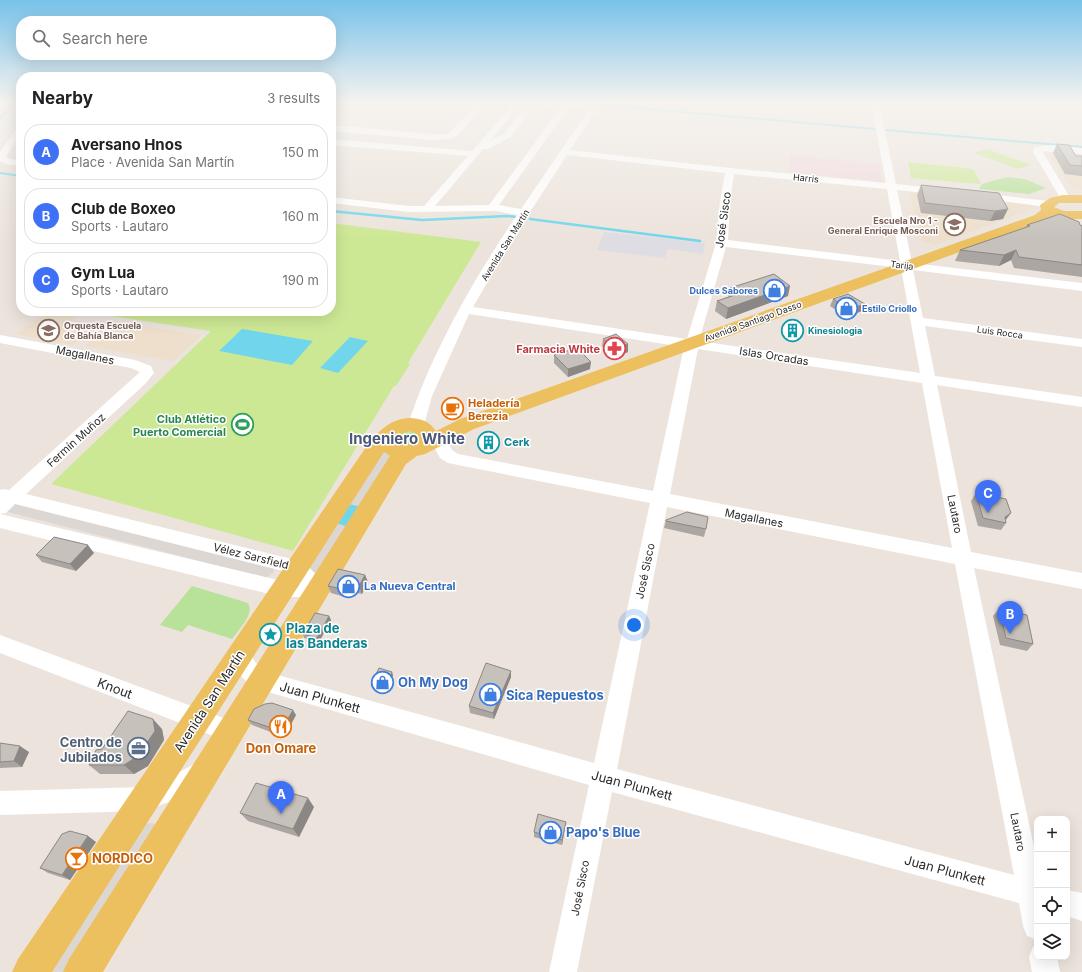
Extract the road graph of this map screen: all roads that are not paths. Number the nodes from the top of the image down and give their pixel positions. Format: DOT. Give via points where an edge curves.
graph roads {
  1 [pos="11,147"];
  2 [pos="409,147"];
  3 [pos="480,147"];
  4 [pos="485,147"];
  5 [pos="536,147"];
  6 [pos="568,147"];
  7 [pos="884,147"];
  8 [pos="1082,151"];
  9 [pos="476,152"];
  10 [pos="565,152"];
  11 [pos="16,162"];
  12 [pos="730,171"];
  13 [pos="892,187"];
  14 [pos="952,193"];
  15 [pos="974,196"];
  16 [pos="421,198"];
  17 [pos="435,199"];
  18 [pos="1076,200"];
  19 [pos="336,201"];
  20 [pos="494,205"];
  21 [pos="427,209"];
  22 [pos="1045,210"];
  23 [pos="524,213"];
  24 [pos="1072,217"];
  25 [pos="722,243"];
  26 [pos="907,266"];
  27 [pos="1082,287"];
  28 [pos="466,310"];
  29 [pos="918,321"];
  30 [pos="0,339"];
  31 [pos="692,343"];
  32 [pos="1082,343"];
  33 [pos="146,369"];
  34 [pos="929,379"];
  35 [pos="425,396"];
  36 [pos="1082,402"];
  37 [pos="392,431"];
  38 [pos="421,438"];
  39 [pos="4,500"];
  40 [pos="659,500"];
  41 [pos="0,521"];
  42 [pos="963,558"];
  43 [pos="297,567"];
  44 [pos="1082,581"];
  45 [pos="282,589"];
  46 [pos="317,589"];
  47 [pos="0,644"];
  48 [pos="239,655"];
  49 [pos="260,680"];
  50 [pos="197,719"];
  51 [pos="229,731"];
  52 [pos="205,770"];
  53 [pos="602,777"];
  54 [pos="145,799"];
  55 [pos="0,803"];
  56 [pos="1034,894"];
  57 [pos="1070,904"];
  58 [pos="1082,907"];
  59 [pos="1044,960"];
  60 [pos="31,972"];
  61 [pos="82,972"];
  62 [pos="563,972"];
  63 [pos="1046,972"];
  1 -- 11 [label="street" via="1,157 6,161"];
  2 -- 9 [label="street"];
  3 -- 9 [label="street"];
  4 -- 9 [label="street"];
  5 -- 20 [label="street"];
  6 -- 10 [label="street, Avenida San Martín"];
  7 -- 13 [label="street, Lautaro"];
  8 -- 18 [label="street" via="1038,149"];
  9 -- 17 [label="street"];
  10 -- 12 [label="street, Harris"];
  10 -- 23 [label="street, Avenida San Martín"];
  12 -- 13 [label="street, Harris"];
  12 -- 25 [label="street, José Sisco"];
  13 -- 14 [label="street, Harris"];
  13 -- 26 [label="street, Lautaro"];
  15 -- 22 [label="street"];
  16 -- 17 [label="street"];
  17 -- 20 [label="street"];
  17 -- 21 [label="street"];
  18 -- 22 [label="main road, Avenida Santiago Dasso" via="1055,200"];
  19 -- 21 [label="street"];
  20 -- 21 [label="street"];
  20 -- 23 [label="street"];
  22 -- 24 [label="main road, Avenida Santiago Dasso"];
  22 -- 26 [label="main road, Avenida Santiago Dasso"];
  23 -- 28 [label="street, Avenida San Martín"];
  25 -- 26 [label="street, Tarija"];
  25 -- 31 [label="street, José Sisco"];
  26 -- 27 [label="street, Tarija"];
  26 -- 29 [label="street, Lautaro"];
  26 -- 31 [label="main road, Avenida Santiago Dasso"];
  28 -- 31 [label="street, Islas Orcadas"];
  28 -- 35 [label="street, Avenida San Martín"];
  29 -- 32 [label="street, Luis Rocca"];
  29 -- 34 [label="street, Lautaro"];
  30 -- 33 [label="street, Magallanes" via="135,364"];
  31 -- 34 [label="street, Islas Orcadas"];
  31 -- 38 [label="main road, Avenida Santiago Dasso" via="467,424"];
  31 -- 40 [label="street, José Sisco"];
  33 -- 39 [label="street, Fermín Muñoz" via="147,372 141,380"];
  34 -- 36 [label="street, Islas Orcadas"];
  34 -- 42 [label="street, Lautaro"];
  35 -- 37 [label="street, Avenida San Martín"];
  35 -- 38 [label="street, Avenida San Martín"];
  37 -- 38 [label="main road" via="404,425"];
  37 -- 38 [label="main road" via="387,438 389,446 398,451"];
  37 -- 43 [label="main road, Avenida San Martín" via="373,452"];
  38 -- 40 [label="street, Magallanes" via="454,459"];
  38 -- 46 [label="main road" via="395,463"];
  39 -- 43 [label="street, Vélez Sarsfield"];
  40 -- 42 [label="street, Magallanes"];
  40 -- 53 [label="street, José Sisco"];
  41 -- 45 [label="street"];
  42 -- 44 [label="street, Magallanes"];
  42 -- 56 [label="street, Lautaro"];
  43 -- 45 [label="main road, Avenida San Martín"];
  43 -- 46 [label="street, Vélez Sarsfield"];
  45 -- 46 [label="street"];
  45 -- 48 [label="main road, Avenida San Martín"];
  46 -- 49 [label="main road"];
  47 -- 50 [label="street, Knout"];
  48 -- 49 [label="street, Juan Plunkett" via="247,669"];
  48 -- 50 [label="main road, Avenida San Martín"];
  49 -- 51 [label="main road"];
  49 -- 53 [label="street, Juan Plunkett"];
  50 -- 51 [label="street, Knout"];
  50 -- 54 [label="main road, Avenida San Martín"];
  51 -- 52 [label="main road"];
  52 -- 54 [label="street" via="175,787"];
  52 -- 61 [label="main road"];
  53 -- 56 [label="street, Juan Plunkett"];
  53 -- 62 [label="street, José Sisco"];
  54 -- 55 [label="street"];
  54 -- 60 [label="main road, Avenida San Martín"];
  57 -- 58 [label="street"];
  59 -- 63 [label="street"];
}
